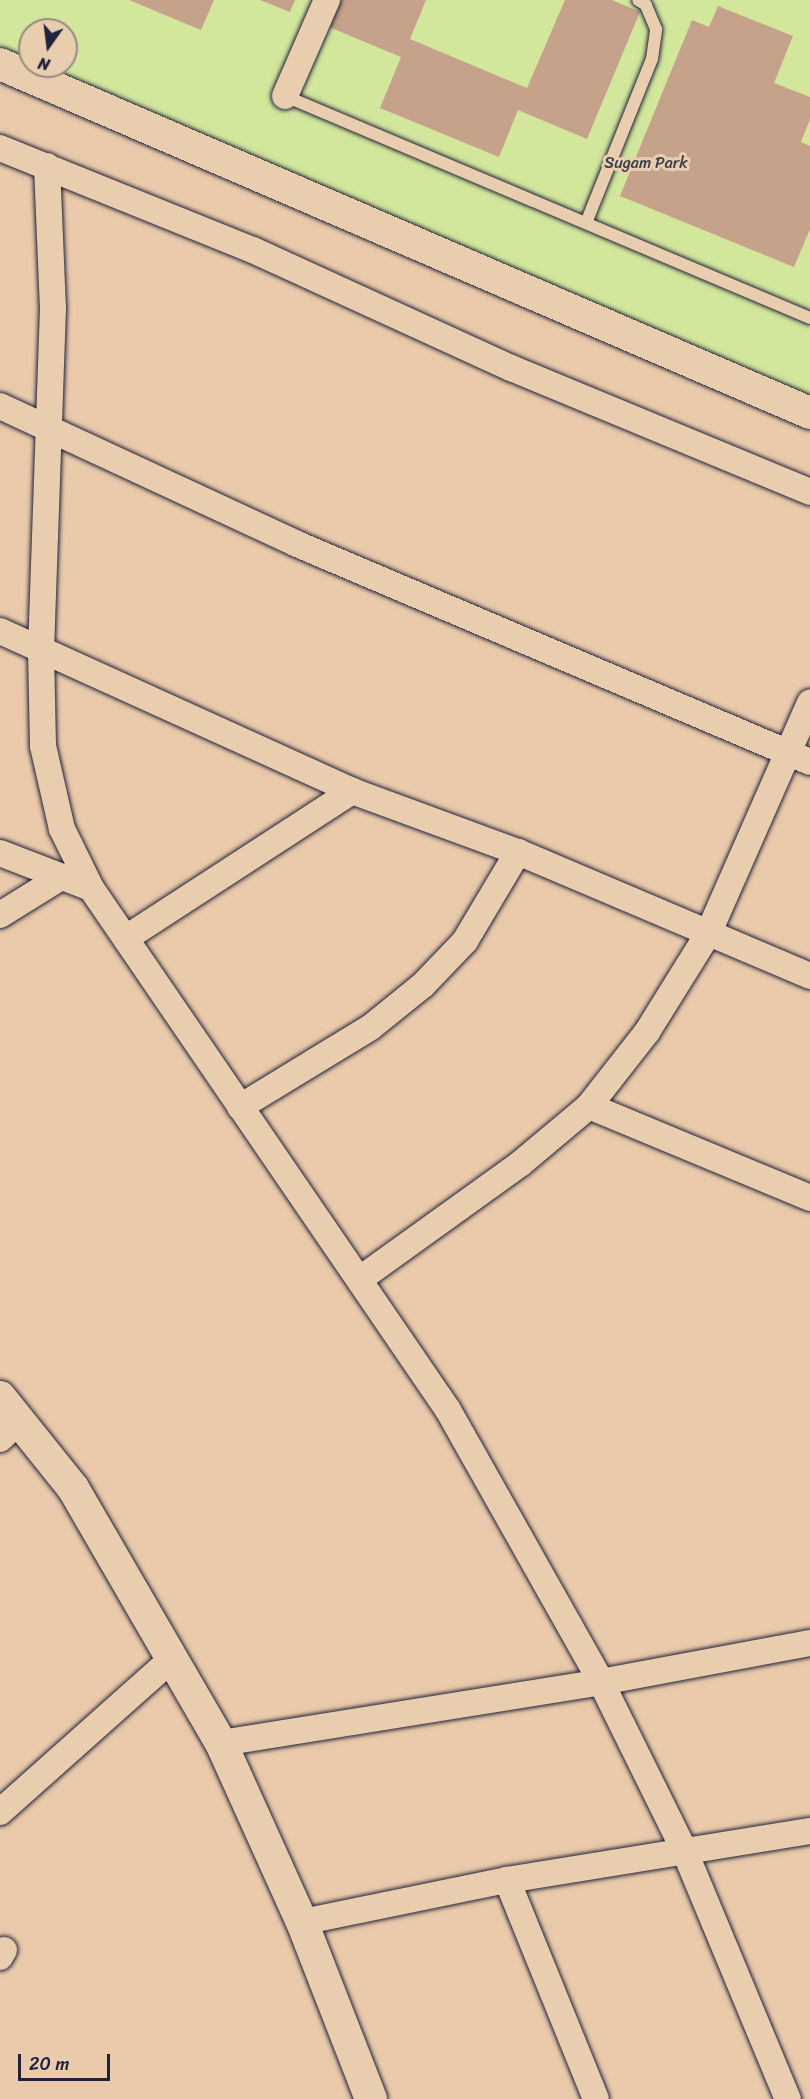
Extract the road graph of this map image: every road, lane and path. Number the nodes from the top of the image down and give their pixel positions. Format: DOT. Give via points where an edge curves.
graph roads {
  1 [pos="327,0"];
  2 [pos="638,0"];
  3 [pos="0,64"];
  4 [pos="285,96"];
  5 [pos="0,148"];
  6 [pos="47,166"];
  7 [pos="586,223"];
  8 [pos="810,316"];
  9 [pos="0,406"];
  10 [pos="810,413"];
  11 [pos="50,428"];
  12 [pos="810,492"];
  13 [pos="0,631"];
  14 [pos="41,650"];
  15 [pos="810,703"];
  16 [pos="800,757"];
  17 [pos="352,791"];
  18 [pos="518,852"];
  19 [pos="0,853"];
  20 [pos="60,877"];
  21 [pos="91,888"];
  22 [pos="0,915"];
  23 [pos="708,934"];
  24 [pos="126,938"];
  25 [pos="810,976"];
  26 [pos="589,1106"];
  27 [pos="240,1107"];
  28 [pos="810,1198"];
  29 [pos="360,1279"];
  30 [pos="6,1419"];
  31 [pos="810,1643"];
  32 [pos="172,1659"];
  33 [pos="601,1682"];
  34 [pos="221,1743"];
  35 [pos="0,1812"];
  36 [pos="810,1831"];
  37 [pos="685,1852"];
  38 [pos="507,1880"];
  39 [pos="302,1922"];
  40 [pos="371,2099"];
  41 [pos="596,2099"];
  42 [pos="788,2099"];
  1 -- 4 [label="street"];
  2 -- 7 [label="lane" via="646,5 656,29 652,59"];
  3 -- 10 [label="street"];
  4 -- 7 [label="lane"];
  5 -- 6 [label="street"];
  6 -- 11 [label="street" via="52,237"];
  6 -- 12 [label="street" via="253,250 511,368"];
  7 -- 8 [label="lane"];
  9 -- 11 [label="street"];
  11 -- 14 [label="street"];
  11 -- 16 [label="street" via="297,544"];
  13 -- 14 [label="street"];
  14 -- 17 [label="street"];
  14 -- 21 [label="street" via="43,746 62,829"];
  15 -- 16 [label="street"];
  16 -- 23 [label="street"];
  17 -- 18 [label="street"];
  17 -- 24 [label="street"];
  18 -- 23 [label="street"];
  18 -- 27 [label="street" via="465,941 423,985 370,1027"];
  19 -- 20 [label="street"];
  20 -- 21 [label="street"];
  20 -- 22 [label="street"];
  21 -- 24 [label="street"];
  23 -- 25 [label="street"];
  23 -- 26 [label="street" via="647,1032"];
  24 -- 27 [label="street"];
  26 -- 28 [label="street"];
  26 -- 29 [label="street" via="520,1164"];
  27 -- 29 [label="street"];
  29 -- 33 [label="street" via="448,1410"];
  30 -- 32 [label="street" via="73,1488"];
  31 -- 33 [label="street"];
  32 -- 34 [label="street"];
  32 -- 35 [label="street"];
  33 -- 34 [label="street"];
  33 -- 37 [label="street"];
  34 -- 39 [label="street"];
  36 -- 37 [label="street"];
  37 -- 38 [label="street"];
  37 -- 42 [label="street"];
  38 -- 39 [label="street"];
  38 -- 41 [label="street"];
  39 -- 40 [label="street"];
}
